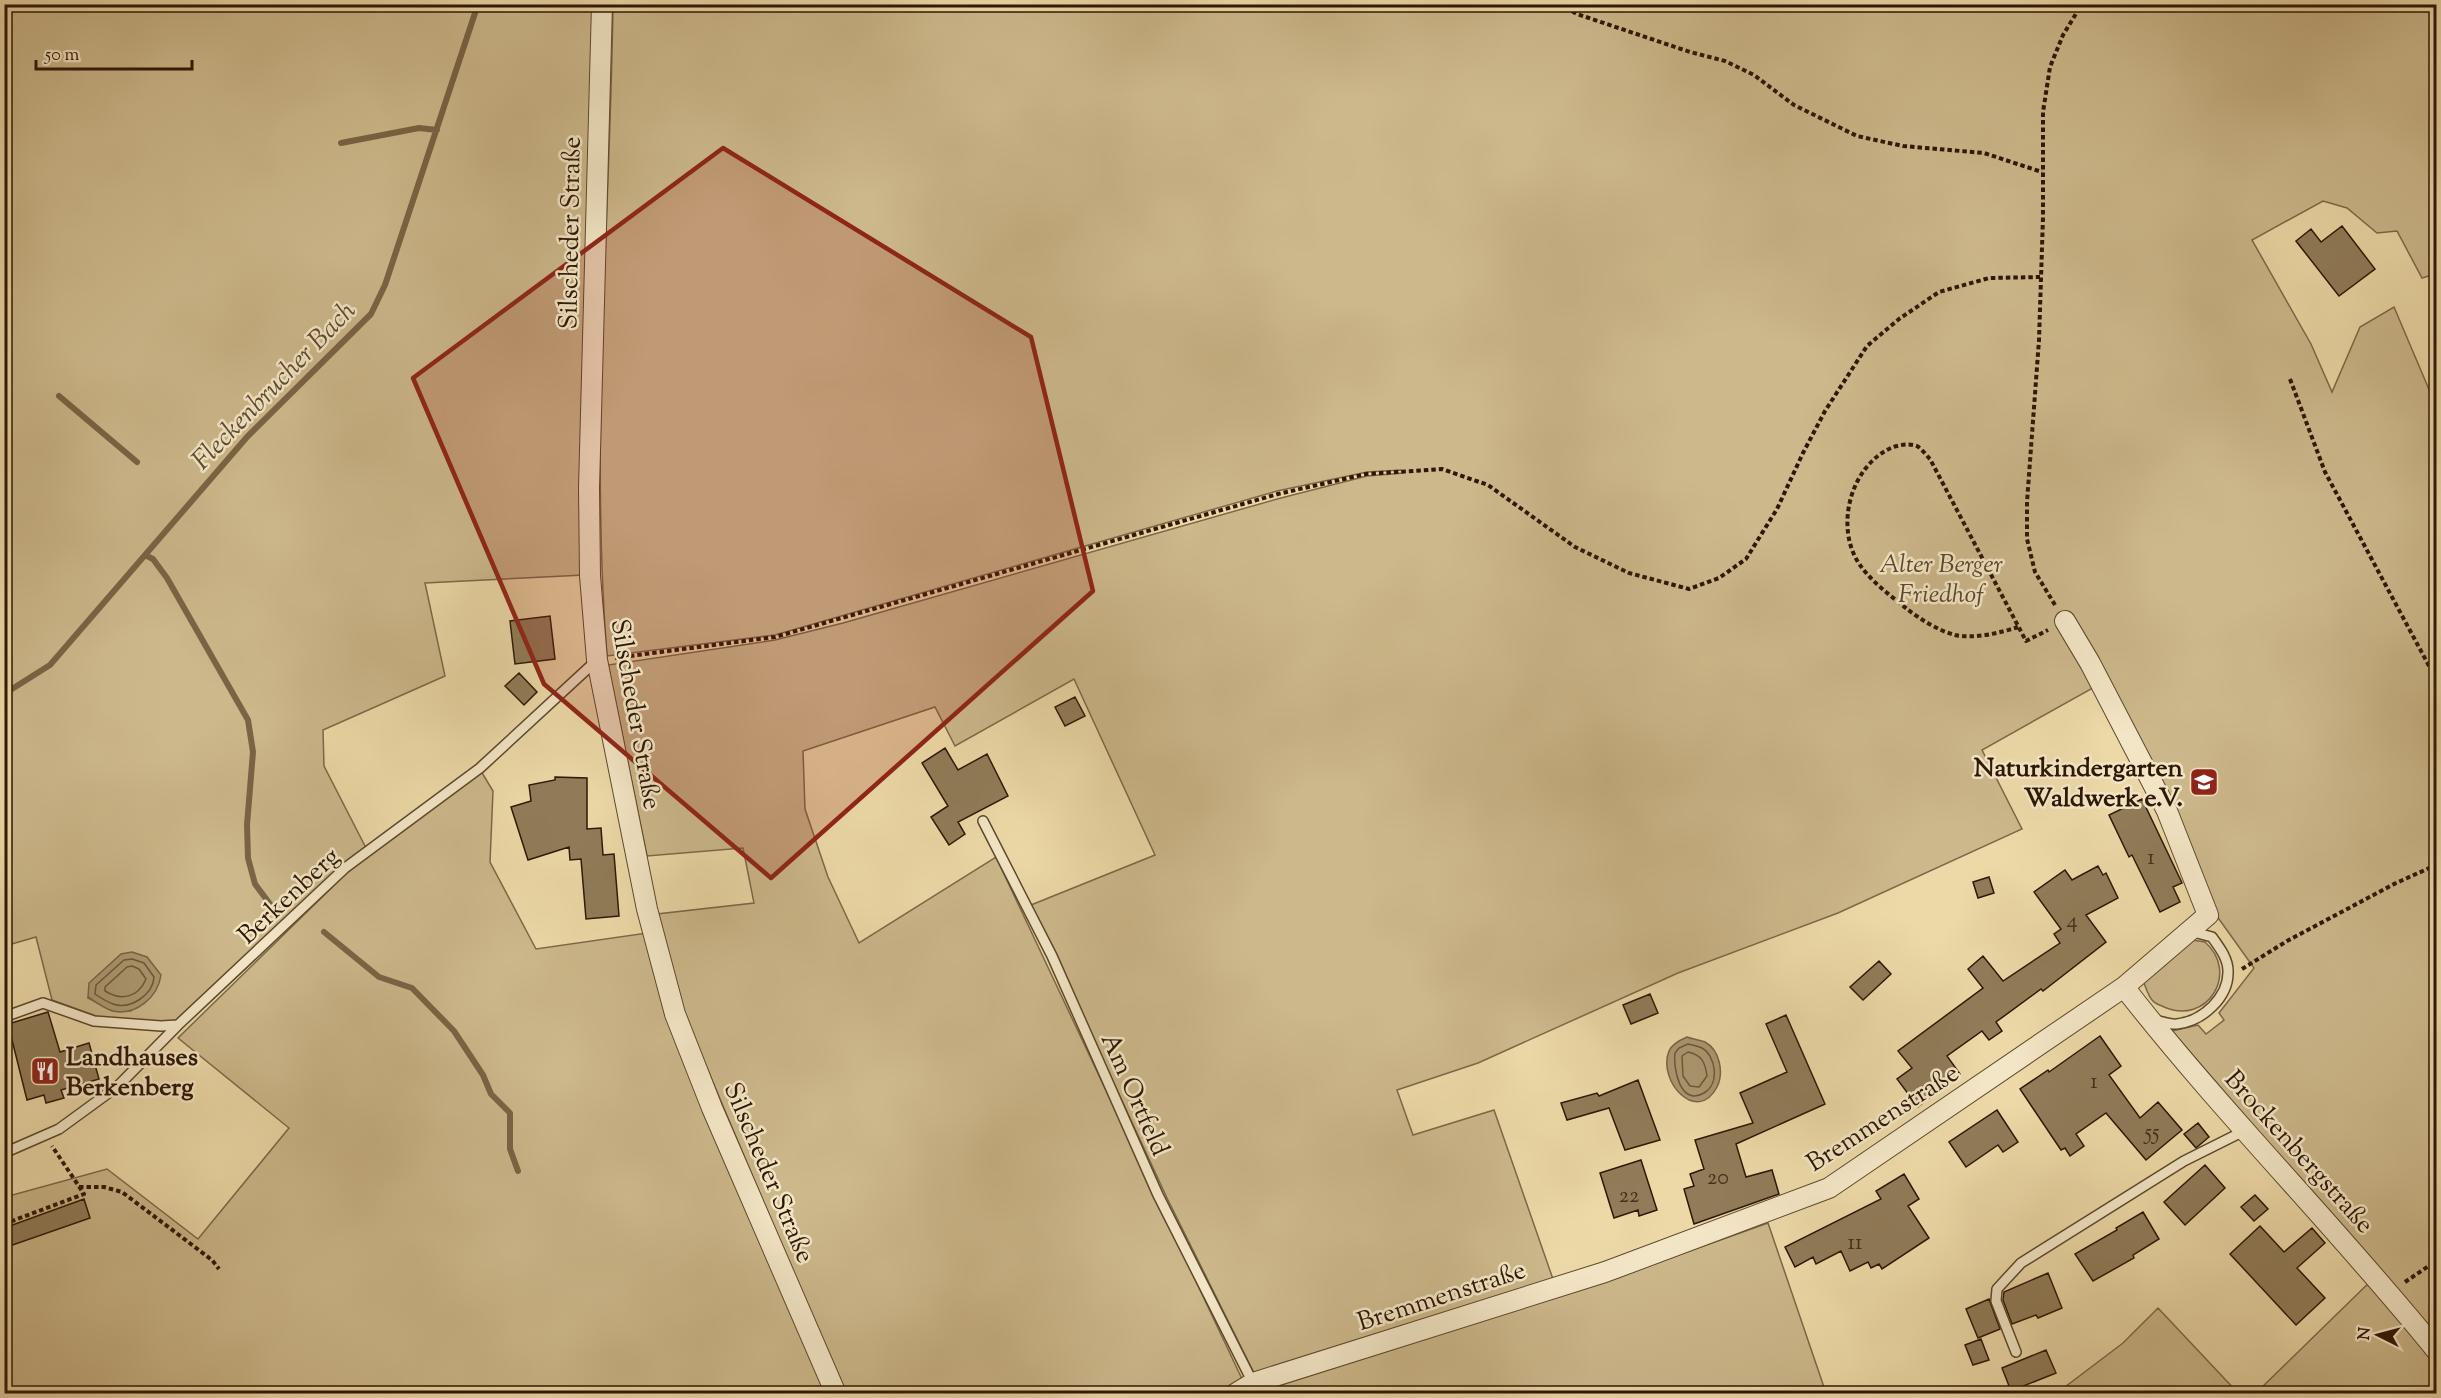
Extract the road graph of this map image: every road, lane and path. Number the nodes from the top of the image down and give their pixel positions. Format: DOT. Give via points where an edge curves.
graph roads {
  1 [pos="602,4"];
  2 [pos="1558,4"];
  3 [pos="2082,4"];
  4 [pos="2042,172"];
  5 [pos="2040,277"];
  6 [pos="2290,379"];
  7 [pos="2065,621"];
  8 [pos="2018,627"];
  9 [pos="597,660"];
  10 [pos="2436,679"];
  11 [pos="983,821"];
  12 [pos="2436,866"];
  13 [pos="2190,931"];
  14 [pos="2229,970"];
  15 [pos="2124,987"];
  16 [pos="4,1017"];
  17 [pos="2149,1019"];
  18 [pos="178,1025"];
  19 [pos="2246,1130"];
  20 [pos="45,1135"];
  21 [pos="4,1152"];
  22 [pos="79,1187"];
  23 [pos="4,1224"];
  24 [pos="2436,1261"];
  25 [pos="219,1269"];
  26 [pos="2390,1294"];
  27 [pos="2436,1350"];
  28 [pos="2016,1352"];
  29 [pos="1253,1383"];
  30 [pos="836,1394"];
  31 [pos="1235,1394"];
  1 -- 9 [label="street, Silscheder Straße" via="589,488 590,576"];
  2 -- 4 [label="path" via="1577,14 1725,61 1754,75 1794,105 1857,136 1903,146 1984,153"];
  3 -- 4 [label="path" via="2062,35 2050,67 2043,112"];
  4 -- 5 [label="path"];
  5 -- 7 [label="path" via="2027,539 2035,572"];
  5 -- 9 [label="path" via="1989,278 1939,292 1867,346 1825,411 1777,509 1746,559 1719,578 1689,589 1629,573 1575,547 1488,485 1442,469 1366,474 1267,497 775,637"];
  6 -- 10 [label="path" via="2325,472"];
  7 -- 8 [label="path" via="2026,641"];
  7 -- 13 [label="street, Bremmenstraße" via="2168,811 2208,915"];
  8 -- 8 [label="path" via="1930,459 1917,446 1899,445 1881,453 1858,477 1848,505 1848,535 1857,561 1880,588 1920,619 1955,635"];
  9 -- 18 [label="lane, Berkenberg" via="480,768 345,868"];
  9 -- 30 [label="street, Silscheder Straße" via="645,898 675,1014"];
  11 -- 29 [label="lane, Am Ortfeld" via="1052,956 1158,1195"];
  12 -- 14 [label="path" via="2316,925 2244,969"];
  13 -- 14 [label="lane" via="2212,937 2224,953"];
  13 -- 15 [label="street, Bremmenstraße"];
  14 -- 17 [label="lane" via="2224,992 2206,1013 2177,1024"];
  15 -- 17 [label="street, Brockenbergstraße"];
  15 -- 29 [label="street, Bremmenstraße" via="1829,1188 1605,1272"];
  16 -- 18 [label="lane" via="43,1003 94,1021"];
  17 -- 19 [label="street, Brockenbergstraße"];
  18 -- 20 [label="lane, Berkenberg" via="118,1086"];
  19 -- 26 [label="street, Brockenbergstraße"];
  19 -- 28 [label="lane" via="2184,1161 2021,1263 1997,1289 1996,1301"];
  20 -- 21 [label="lane, Berkenberg"];
  20 -- 22 [label="path"];
  22 -- 23 [label="path" via="84,1194"];
  22 -- 25 [label="path" via="122,1192"];
  24 -- 26 [label="path"];
  26 -- 27 [label="street, Brockenbergstraße"];
  29 -- 31 [label="street, Bremmenstraße"];
}
